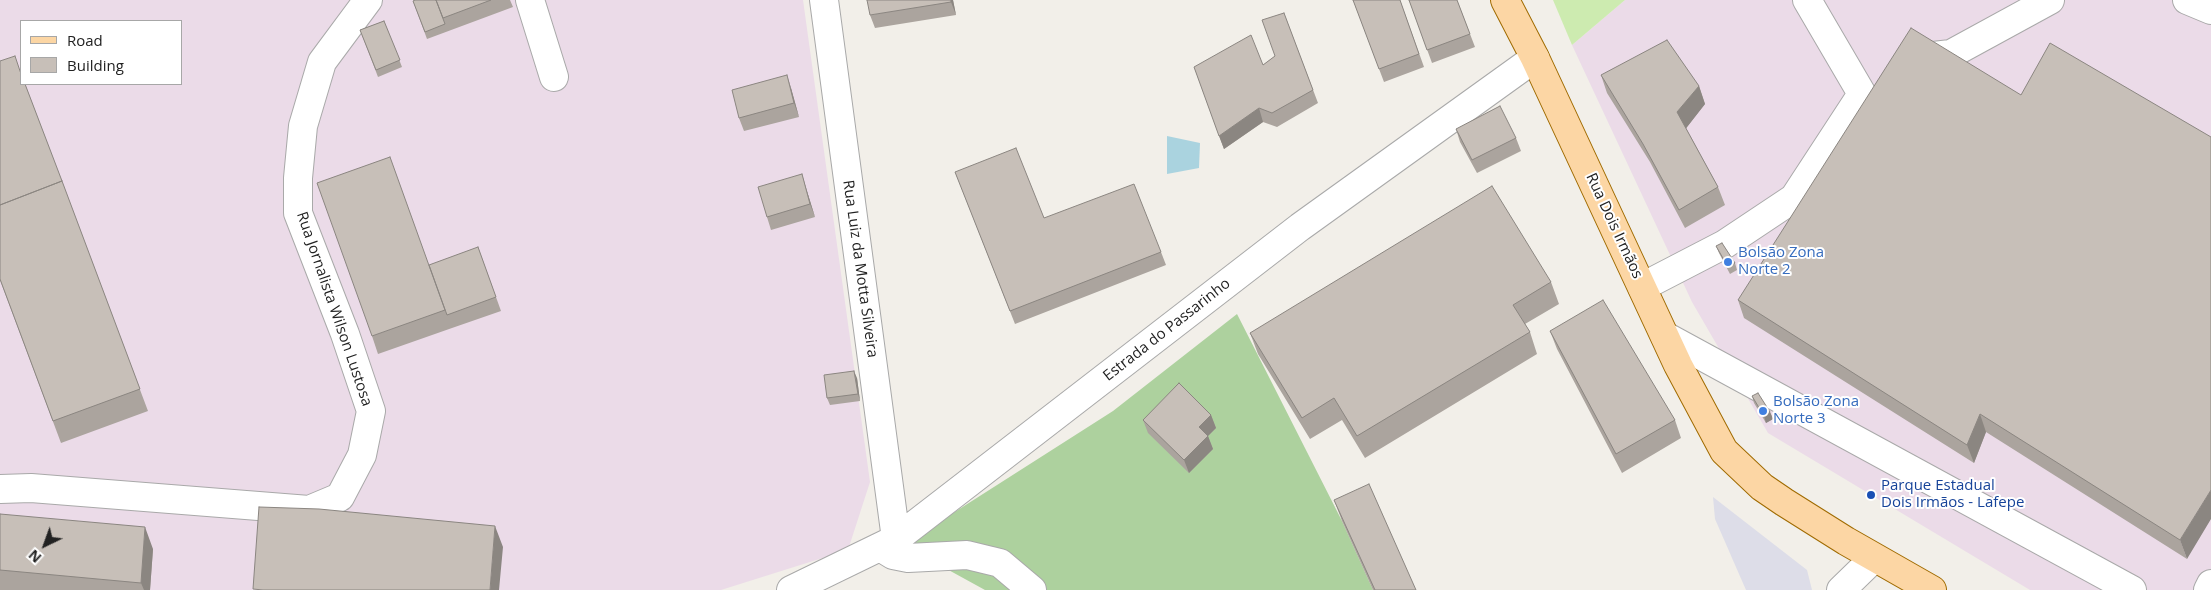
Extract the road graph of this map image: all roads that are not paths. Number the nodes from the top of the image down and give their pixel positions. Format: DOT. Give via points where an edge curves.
graph roads {
  1 [pos="368,0"];
  2 [pos="530,0"];
  3 [pos="824,0"];
  4 [pos="1506,0"];
  5 [pos="1807,0"];
  6 [pos="2050,0"];
  7 [pos="2187,0"];
  8 [pos="2211,10"];
  9 [pos="1536,58"];
  10 [pos="554,77"];
  11 [pos="1862,94"];
  12 [pos="1642,286"];
  13 [pos="1664,336"];
  14 [pos="0,490"];
  15 [pos="888,543"];
  16 [pos="1874,558"];
  17 [pos="2211,584"];
  18 [pos="791,590"];
  19 [pos="1032,590"];
  20 [pos="1841,590"];
  21 [pos="1932,590"];
  22 [pos="2132,590"];
  23 [pos="2208,590"];
  1 -- 14 [label="street, Rua Jornalista Wilson Lustosa" via="322,62 302,126 298,178 298,213 371,411 362,455 340,497 309,510 31,488"];
  2 -- 10 [label="street"];
  3 -- 15 [label="street, Rua Luiz da Motta Silveira"];
  4 -- 9 [label="main road, Rua Dois Irmãos"];
  5 -- 11 [label="street"];
  6 -- 11 [label="street" via="1951,54 1909,59"];
  7 -- 8 [label="street"];
  9 -- 12 [label="main road, Rua Dois Irmãos"];
  9 -- 15 [label="street, Estrada do Passarinho" via="1300,227"];
  11 -- 12 [label="street" via="1794,198 1725,244"];
  12 -- 13 [label="main road, Rua Dois Irmãos"];
  13 -- 16 [label="main road, Rua Dois Irmãos" via="1724,451 1784,502"];
  13 -- 22 [label="street"];
  15 -- 18 [label="street, Estrada do Passarinho"];
  15 -- 19 [label="street" via="892,556 967,555 1000,563"];
  16 -- 20 [label="street"];
  16 -- 21 [label="main road, Rua Dois Irmãos"];
  17 -- 23 [label="street"];
}
